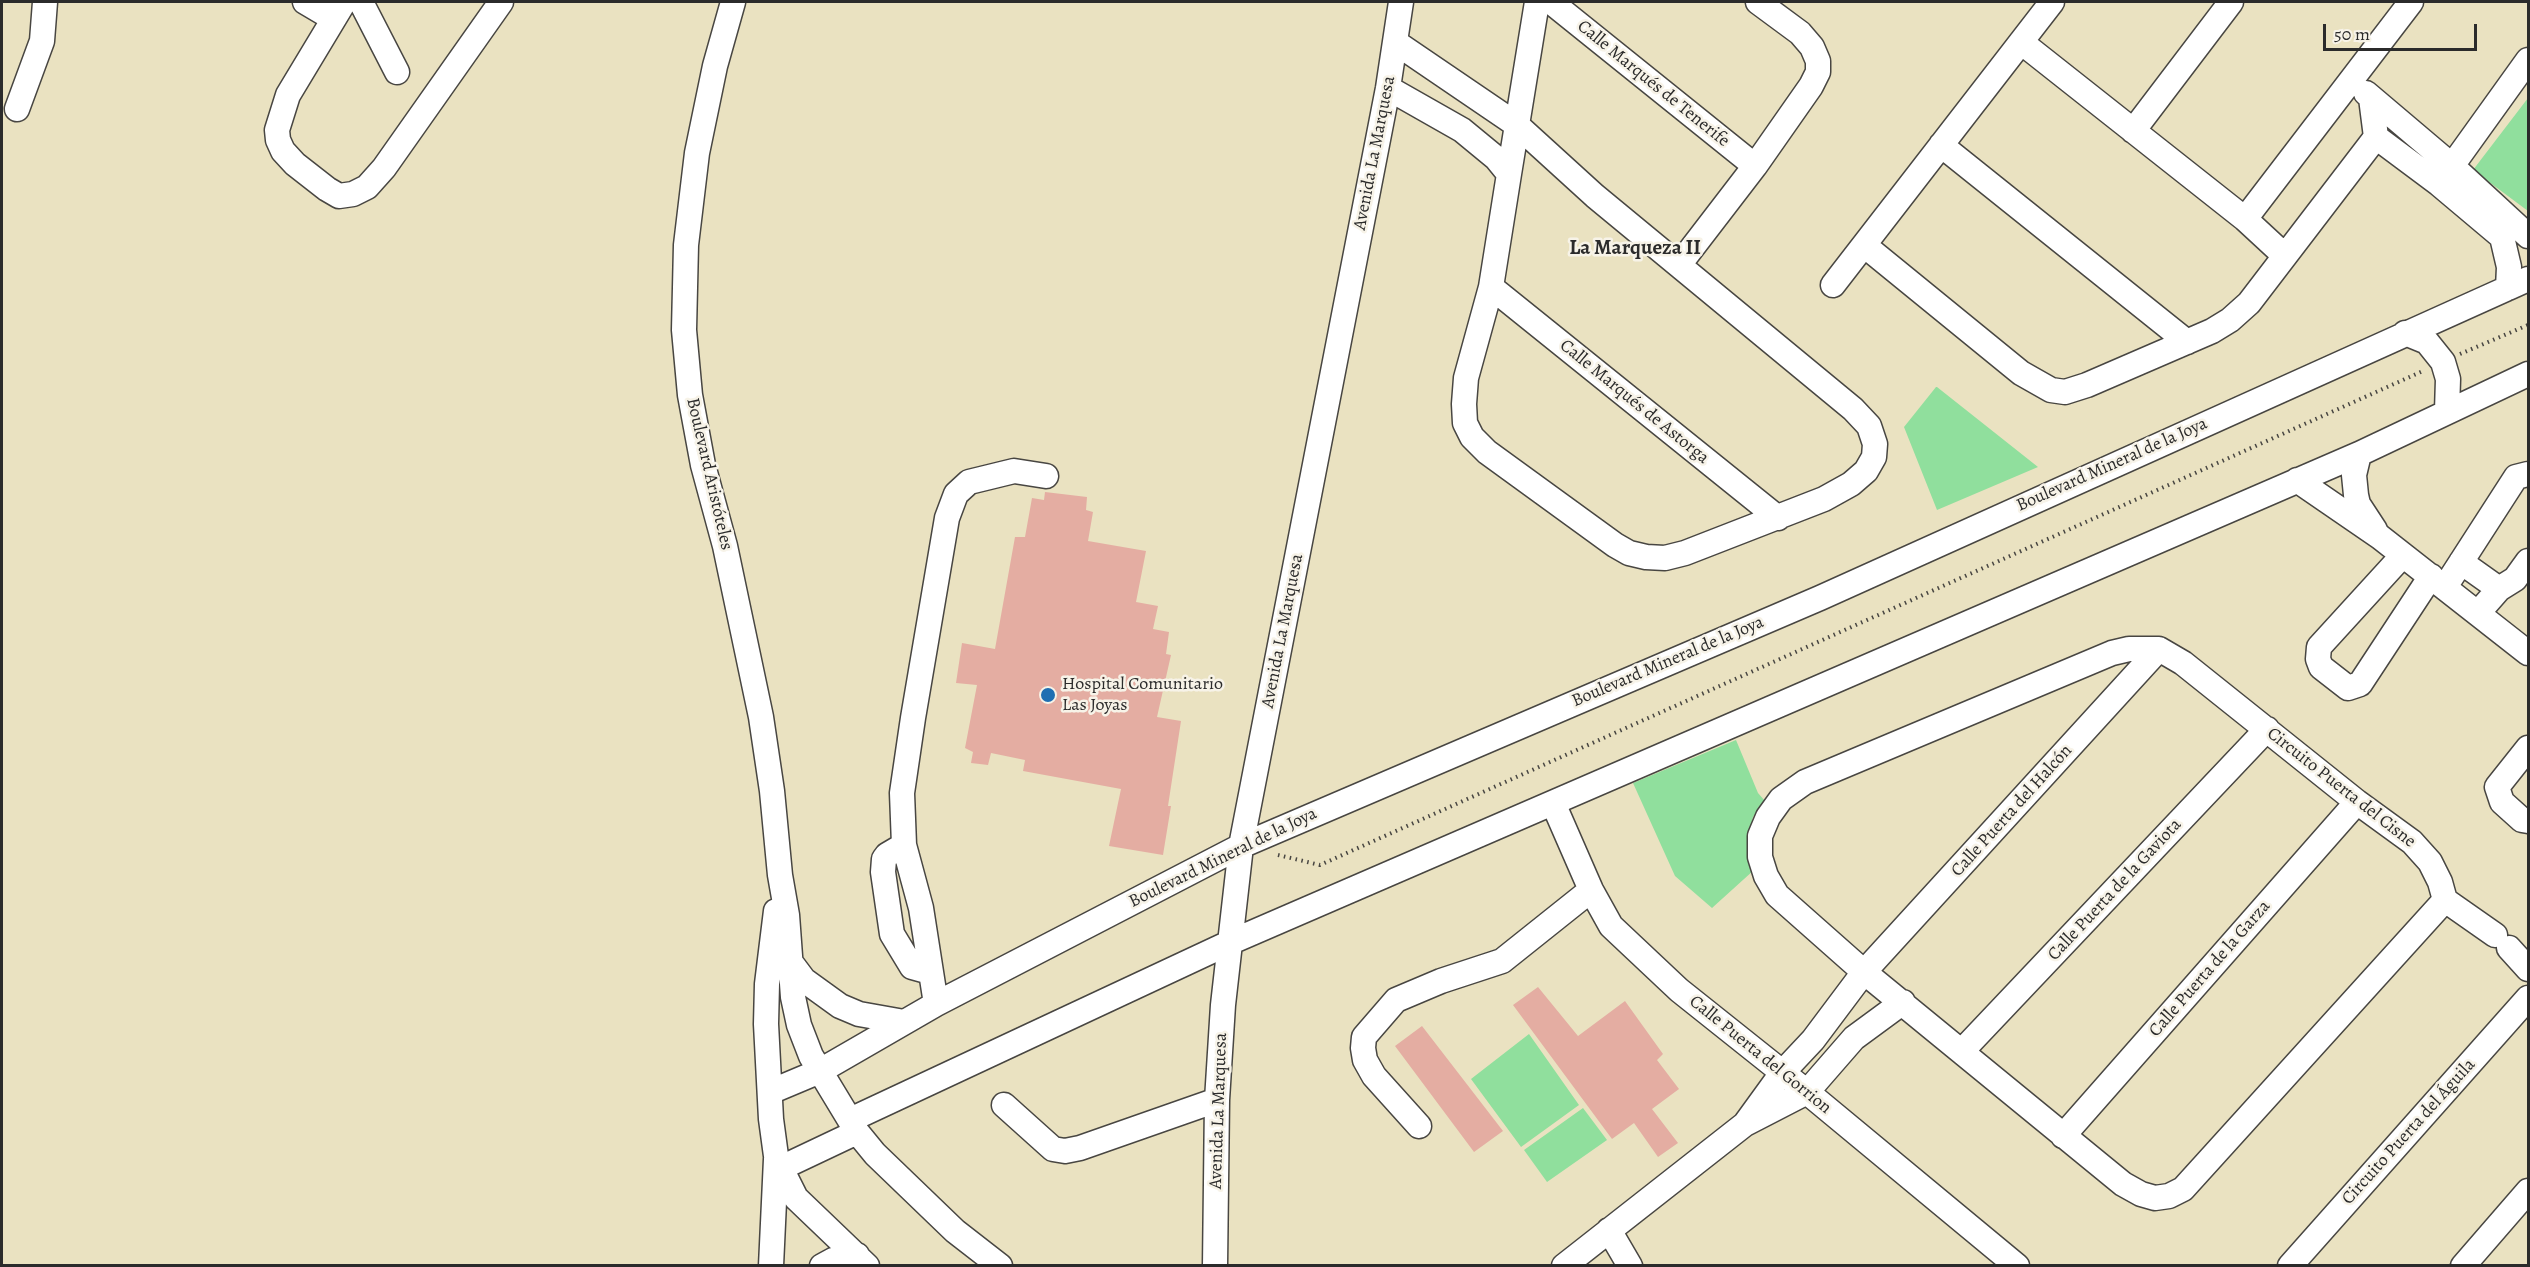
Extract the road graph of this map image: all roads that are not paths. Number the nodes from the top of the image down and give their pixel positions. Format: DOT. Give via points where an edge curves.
graph roads {
  1 [pos="45,2"];
  2 [pos="304,2"];
  3 [pos="361,2"];
  4 [pos="501,2"];
  5 [pos="733,2"];
  6 [pos="1401,2"];
  7 [pos="1537,2"];
  8 [pos="1551,2"];
  9 [pos="1758,2"];
  10 [pos="2052,2"];
  11 [pos="2231,2"];
  12 [pos="2411,2"];
  13 [pos="338,10"];
  14 [pos="1395,42"];
  15 [pos="2021,42"];
  16 [pos="2529,60"];
  17 [pos="397,72"];
  18 [pos="2350,79"];
  19 [pos="1388,88"];
  20 [pos="2371,98"];
  21 [pos="17,109"];
  22 [pos="1517,125"];
  23 [pos="2133,131"];
  24 [pos="2376,136"];
  25 [pos="1941,145"];
  26 [pos="1755,166"];
  27 [pos="1509,174"];
  28 [pos="2445,174"];
  29 [pos="2245,219"];
  30 [pos="2529,236"];
  31 [pos="1864,245"];
  32 [pos="2285,256"];
  33 [pos="1679,265"];
  34 [pos="2518,283"];
  35 [pos="1833,285"];
  36 [pos="1491,287"];
  37 [pos="2405,333"];
  38 [pos="2187,342"];
  39 [pos="2529,374"];
  40 [pos="2447,411"];
  41 [pos="2359,454"];
  42 [pos="2529,474"];
  43 [pos="1046,476"];
  44 [pos="2297,480"];
  45 [pos="1778,518"];
  46 [pos="2380,537"];
  47 [pos="2403,555"];
  48 [pos="2529,561"];
  49 [pos="2461,562"];
  50 [pos="2381,579"];
  51 [pos="2438,581"];
  52 [pos="2499,589"];
  53 [pos="2414,602"];
  54 [pos="2478,613"];
  55 [pos="2159,649"];
  56 [pos="2529,653"];
  57 [pos="2267,729"];
  58 [pos="2529,748"];
  59 [pos="2357,802"];
  60 [pos="1553,803"];
  61 [pos="2529,821"];
  62 [pos="904,845"];
  63 [pos="1241,846"];
  64 [pos="780,875"];
  65 [pos="1592,890"];
  66 [pos="2445,900"];
  67 [pos="921,908"];
  68 [pos="889,912"];
  69 [pos="1231,942"];
  70 [pos="789,960"];
  71 [pos="2529,969"];
  72 [pos="930,972"];
  73 [pos="1864,972"];
  74 [pos="2529,998"];
  75 [pos="1903,1002"];
  76 [pos="936,1004"];
  77 [pos="904,1022"];
  78 [pos="1962,1051"];
  79 [pos="820,1071"];
  80 [pos="1782,1073"];
  81 [pos="770,1092"];
  82 [pos="1807,1092"];
  83 [pos="1217,1100"];
  84 [pos="1004,1105"];
  85 [pos="1745,1124"];
  86 [pos="853,1126"];
  87 [pos="1419,1126"];
  88 [pos="2063,1136"];
  89 [pos="778,1162"];
  90 [pos="2529,1191"];
  91 [pos="1609,1230"];
  92 [pos="862,1261"];
  93 [pos="1579,1261"];
  94 [pos="771,1266"];
  95 [pos="822,1266"];
  96 [pos="1000,1266"];
  97 [pos="1215,1266"];
  98 [pos="1630,1266"];
  99 [pos="2017,1266"];
  100 [pos="2290,1266"];
  101 [pos="2463,1266"];
  1 -- 21 [label="street" via="42,41"];
  2 -- 13 [label="street"];
  3 -- 17 [label="street"];
  4 -- 13 [label="street" via="384,168 367,187 353,195 339,196 295,164 278,140 277,130 288,95"];
  5 -- 64 [label="street, Boulevard Aristóteles" via="697,153 686,245 684,330 690,395 703,465 726,546 761,717"];
  6 -- 14 [label="street, Avenida La Marquesa"];
  7 -- 22 [label="street"];
  8 -- 26 [label="street, Calle Marqués de Tenerife"];
  9 -- 26 [label="street" via="1800,33 1812,47 1818,72"];
  10 -- 15 [label="street"];
  11 -- 23 [label="street"];
  12 -- 18 [label="street"];
  14 -- 19 [label="street, Avenida La Marquesa"];
  14 -- 22 [label="street"];
  15 -- 23 [label="street"];
  15 -- 25 [label="street"];
  16 -- 28 [label="street"];
  18 -- 20 [label="street"];
  18 -- 29 [label="street"];
  19 -- 27 [label="street" via="1462,130"];
  19 -- 63 [label="street, Avenida La Marquesa"];
  20 -- 24 [label="street"];
  20 -- 28 [label="street"];
  22 -- 27 [label="street"];
  22 -- 33 [label="street"];
  23 -- 29 [label="street"];
  24 -- 28 [label="street"];
  24 -- 32 [label="street"];
  25 -- 31 [label="street"];
  25 -- 38 [label="street"];
  26 -- 33 [label="street"];
  27 -- 36 [label="street"];
  28 -- 30 [label="street"];
  28 -- 34 [label="street" via="2502,237 2509,267"];
  29 -- 32 [label="street"];
  31 -- 35 [label="street"];
  31 -- 38 [label="street" via="2021,373 2051,390 2065,392 2087,386"];
  32 -- 38 [label="street" via="2249,303 2230,320"];
  33 -- 45 [label="street" via="1869,426 1875,444 1874,457 1866,471 1824,500"];
  34 -- 37 [label="street, Boulevard Mineral de la Joya"];
  36 -- 45 [label="street, Calle Marqués de Astorga"];
  36 -- 45 [label="street" via="1466,378 1464,404 1465,423 1487,452 1615,545 1646,557 1685,553"];
  37 -- 40 [label="street" via="2427,342 2443,362 2448,379"];
  37 -- 63 [label="street, Boulevard Mineral de la Joya" via="1820,597"];
  39 -- 40 [label="street"];
  40 -- 41 [label="street"];
  41 -- 44 [label="street"];
  41 -- 46 [label="street" via="2354,475 2356,495"];
  42 -- 49 [label="street" via="2516,477"];
  43 -- 62 [label="street" via="1014,471 969,482 951,504 905,771"];
  44 -- 46 [label="street"];
  44 -- 60 [label="street"];
  46 -- 47 [label="street"];
  47 -- 50 [label="street"];
  47 -- 51 [label="street"];
  48 -- 52 [label="street" via="2515,579"];
  49 -- 51 [label="street"];
  49 -- 52 [label="street"];
  50 -- 53 [label="street"];
  50 -- 53 [label="street" via="2319,647 2321,667 2348,687 2360,684"];
  51 -- 53 [label="street"];
  51 -- 54 [label="street"];
  52 -- 54 [label="street"];
  54 -- 56 [label="street"];
  55 -- 57 [label="street, Circuito Puerta del Cisne" via="2183,663"];
  55 -- 73 [label="street, Calle Puerta del Halcón"];
  55 -- 73 [label="street" via="2112,653 1805,782 1781,799 1760,836 1760,857 1766,876 1777,895"];
  57 -- 59 [label="street, Circuito Puerta del Cisne"];
  57 -- 78 [label="street, Calle Puerta de la Gaviota"];
  58 -- 61 [label="street" via="2498,786 2502,802 2522,820"];
  59 -- 66 [label="street, Circuito Puerta del Cisne" via="2424,855 2440,882"];
  59 -- 88 [label="street, Calle Puerta de la Garza"];
  60 -- 65 [label="street, Calle Puerta del Gorrion"];
  60 -- 69 [label="street"];
  62 -- 67 [label="street"];
  62 -- 68 [label="street" via="884,859"];
  63 -- 69 [label="street, Avenida La Marquesa"];
  63 -- 76 [label="street, Boulevard Mineral de la Joya"];
  64 -- 70 [label="street, Boulevard Aristóteles"];
  64 -- 81 [label="street, Boulevard Aristóteles" via="767,984"];
  65 -- 80 [label="street, Calle Puerta del Gorrion" via="1611,926 1638,954"];
  65 -- 87 [label="street" via="1502,961 1396,1000 1364,1037 1365,1060 1374,1076"];
  66 -- 71 [label="street" via="2502,941"];
  66 -- 88 [label="street" via="2183,1190 2156,1198 2141,1194"];
  67 -- 68 [label="street"];
  67 -- 72 [label="street"];
  68 -- 72 [label="street" via="892,934 912,967"];
  69 -- 83 [label="street, Avenida La Marquesa"];
  69 -- 86 [label="street"];
  70 -- 77 [label="street" via="804,980 840,1006 859,1014"];
  70 -- 79 [label="street, Boulevard Aristóteles" via="799,1025"];
  72 -- 76 [label="street"];
  73 -- 75 [label="street"];
  73 -- 80 [label="street" via="1813,1040"];
  74 -- 100 [label="street, Circuito Puerta del Águila"];
  75 -- 78 [label="street"];
  75 -- 82 [label="street" via="1854,1038"];
  76 -- 77 [label="street, Boulevard Mineral de la Joya"];
  77 -- 79 [label="street, Boulevard Mineral de la Joya"];
  78 -- 88 [label="street"];
  79 -- 81 [label="street, Boulevard Mineral de la Joya"];
  79 -- 86 [label="street, Boulevard Aristóteles"];
  80 -- 82 [label="street, Calle Puerta del Gorrion"];
  80 -- 85 [label="street"];
  81 -- 89 [label="street, Boulevard Aristóteles"];
  82 -- 85 [label="street"];
  82 -- 99 [label="street, Calle Puerta del Gorrion"];
  83 -- 84 [label="street" via="1065,1151 1053,1149"];
  83 -- 97 [label="street, Avenida La Marquesa"];
  85 -- 91 [label="street"];
  86 -- 89 [label="street"];
  86 -- 96 [label="street, Boulevard Aristóteles" via="875,1154 955,1231"];
  89 -- 92 [label="street" via="796,1198"];
  89 -- 94 [label="street"];
  90 -- 101 [label="street"];
  91 -- 93 [label="street"];
  91 -- 98 [label="street"];
  92 -- 95 [label="street" via="833,1260"];
}
